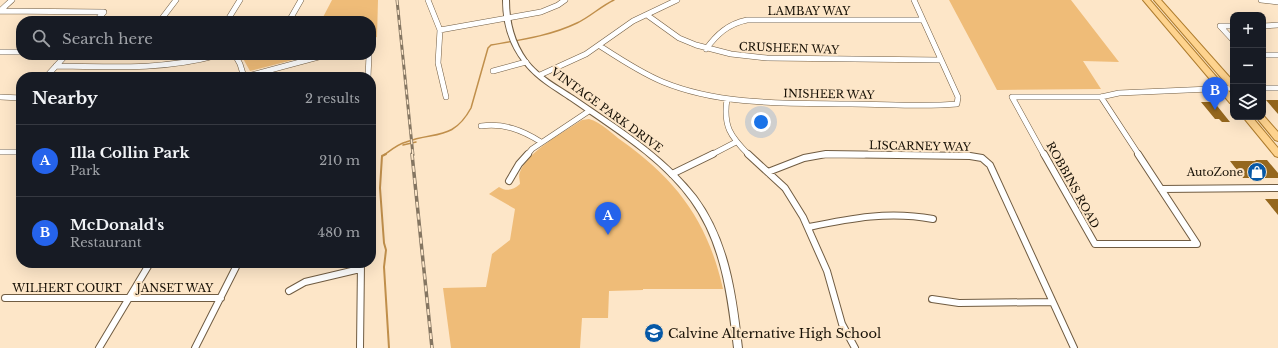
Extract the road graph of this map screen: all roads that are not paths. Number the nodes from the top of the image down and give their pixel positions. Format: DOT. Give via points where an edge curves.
graph roads {
  1 [pos="12,0"];
  2 [pos="176,0"];
  3 [pos="240,0"];
  4 [pos="302,0"];
  5 [pos="428,0"];
  6 [pos="506,0"];
  7 [pos="565,0"];
  8 [pos="677,0"];
  9 [pos="914,0"];
  10 [pos="1146,0"];
  11 [pos="1157,0"];
  12 [pos="1261,0"];
  13 [pos="1278,2"];
  14 [pos="0,11"];
  15 [pos="647,15"];
  16 [pos="100,16"];
  17 [pos="164,16"];
  18 [pos="230,16"];
  19 [pos="293,16"];
  20 [pos="506,18"];
  21 [pos="923,20"];
  22 [pos="1278,25"];
  23 [pos="1230,26"];
  24 [pos="1266,26"];
  25 [pos="440,30"];
  26 [pos="1230,37"];
  27 [pos="600,46"];
  28 [pos="706,49"];
  29 [pos="0,52"];
  30 [pos="16,52"];
  31 [pos="1266,55"];
  32 [pos="1278,55"];
  33 [pos="61,60"];
  34 [pos="202,60"];
  35 [pos="238,60"];
  36 [pos="307,60"];
  37 [pos="369,60"];
  38 [pos="940,60"];
  39 [pos="526,62"];
  40 [pos="56,66"];
  41 [pos="493,71"];
  42 [pos="51,72"];
  43 [pos="242,72"];
  44 [pos="263,72"];
  45 [pos="368,72"];
  46 [pos="540,75"];
  47 [pos="1230,84"];
  48 [pos="1230,87"];
  49 [pos="1223,88"];
  50 [pos="1266,88"];
  51 [pos="1278,88"];
  52 [pos="446,97"];
  53 [pos="1101,97"];
  54 [pos="1230,97"];
  55 [pos="0,98"];
  56 [pos="16,98"];
  57 [pos="727,99"];
  58 [pos="589,111"];
  59 [pos="1250,120"];
  60 [pos="1263,120"];
  61 [pos="481,126"];
  62 [pos="1278,138"];
  63 [pos="541,142"];
  64 [pos="736,142"];
  65 [pos="0,152"];
  66 [pos="16,152"];
  67 [pos="1278,154"];
  68 [pos="768,172"];
  69 [pos="672,174"];
  70 [pos="510,181"];
  71 [pos="1278,188"];
  72 [pos="1161,189"];
  73 [pos="933,218"];
  74 [pos="809,227"];
  75 [pos="147,268"];
  76 [pos="236,268"];
  77 [pos="353,268"];
  78 [pos="360,268"];
  79 [pos="290,292"];
  80 [pos="5,298"];
  81 [pos="129,298"];
  82 [pos="221,298"];
  83 [pos="932,299"];
  84 [pos="1052,302"];
  85 [pos="99,348"];
  86 [pos="195,348"];
  87 [pos="360,348"];
  88 [pos="738,348"];
  89 [pos="855,348"];
  90 [pos="1074,348"];
  1 -- 14 [label="street"];
  2 -- 17 [label="street"];
  3 -- 18 [label="street"];
  4 -- 19 [label="street"];
  5 -- 25 [label="street"];
  6 -- 20 [label="street, VINTAGE PARK DRIVE"];
  7 -- 20 [label="street" via="556,7 540,13"];
  8 -- 15 [label="street"];
  9 -- 21 [label="street, INISHEER WAY"];
  10 -- 49 [label="main road"];
  11 -- 47 [label="main road"];
  12 -- 13 [label="street"];
  14 -- 16 [label="street" via="104,12"];
  15 -- 27 [label="street" via="629,23"];
  15 -- 28 [label="street, CRUSHEEN WAY" via="678,37"];
  20 -- 25 [label="street"];
  20 -- 39 [label="street, VINTAGE PARK DRIVE" via="513,40"];
  21 -- 28 [label="street, LAMBAY WAY" via="747,20 722,29"];
  21 -- 38 [label="street, INISHEER WAY"];
  22 -- 24 [label="street"];
  23 -- 26 [label="street" via="1220,26"];
  25 -- 52 [label="street" via="438,63"];
  27 -- 46 [label="street" via="570,63"];
  27 -- 57 [label="street, INISHEER WAY" via="634,68 662,81 701,94"];
  28 -- 38 [label="street, CRUSHEEN WAY" via="758,58"];
  29 -- 30 [label="street"];
  31 -- 32 [label="street"];
  33 -- 40 [label="street"];
  34 -- 40 [label="street" via="168,66"];
  35 -- 43 [label="street"];
  36 -- 44 [label="street"];
  37 -- 45 [label="street"];
  38 -- 57 [label="street, INISHEER WAY" via="958,97 957,104 763,103"];
  39 -- 41 [label="street"];
  39 -- 46 [label="street, VINTAGE PARK DRIVE"];
  40 -- 42 [label="street"];
  46 -- 58 [label="street, VINTAGE PARK DRIVE"];
  48 -- 49 [label="street, ROBBINS ROAD"];
  49 -- 53 [label="street, ROBBINS ROAD" via="1119,92"];
  49 -- 54 [label="main road"];
  50 -- 51 [label="street"];
  53 -- 72 [label="street, ROBBINS ROAD"];
  53 -- 72 [label="street, ROBBINS ROAD" via="1012,97 1095,244 1197,244"];
  55 -- 56 [label="street"];
  57 -- 64 [label="street" via="724,118"];
  58 -- 63 [label="street"];
  58 -- 69 [label="street, VINTAGE PARK DRIVE" via="645,150"];
  59 -- 67 [label="main road"];
  60 -- 62 [label="main road"];
  61 -- 63 [label="street" via="515,127"];
  63 -- 70 [label="street" via="519,164"];
  64 -- 68 [label="street"];
  64 -- 69 [label="street"];
  65 -- 66 [label="street"];
  68 -- 74 [label="street" via="785,188"];
  68 -- 84 [label="street, LISCARNEY WAY" via="804,158 826,154 982,158 990,165"];
  69 -- 88 [label="street, VINTAGE PARK DRIVE" via="702,211 720,248 731,288"];
  71 -- 72 [label="street"];
  73 -- 74 [label="street" via="874,214"];
  74 -- 89 [label="street" via="827,271 842,324"];
  75 -- 81 [label="street"];
  76 -- 82 [label="street"];
  77 -- 79 [label="street" via="305,282"];
  78 -- 87 [label="street"];
  80 -- 81 [label="street, WILHERT COURT"];
  81 -- 82 [label="street, JANSET WAY"];
  81 -- 85 [label="street"];
  82 -- 86 [label="street"];
  83 -- 84 [label="street" via="959,303"];
  84 -- 90 [label="street, LISCARNEY WAY"];
}
